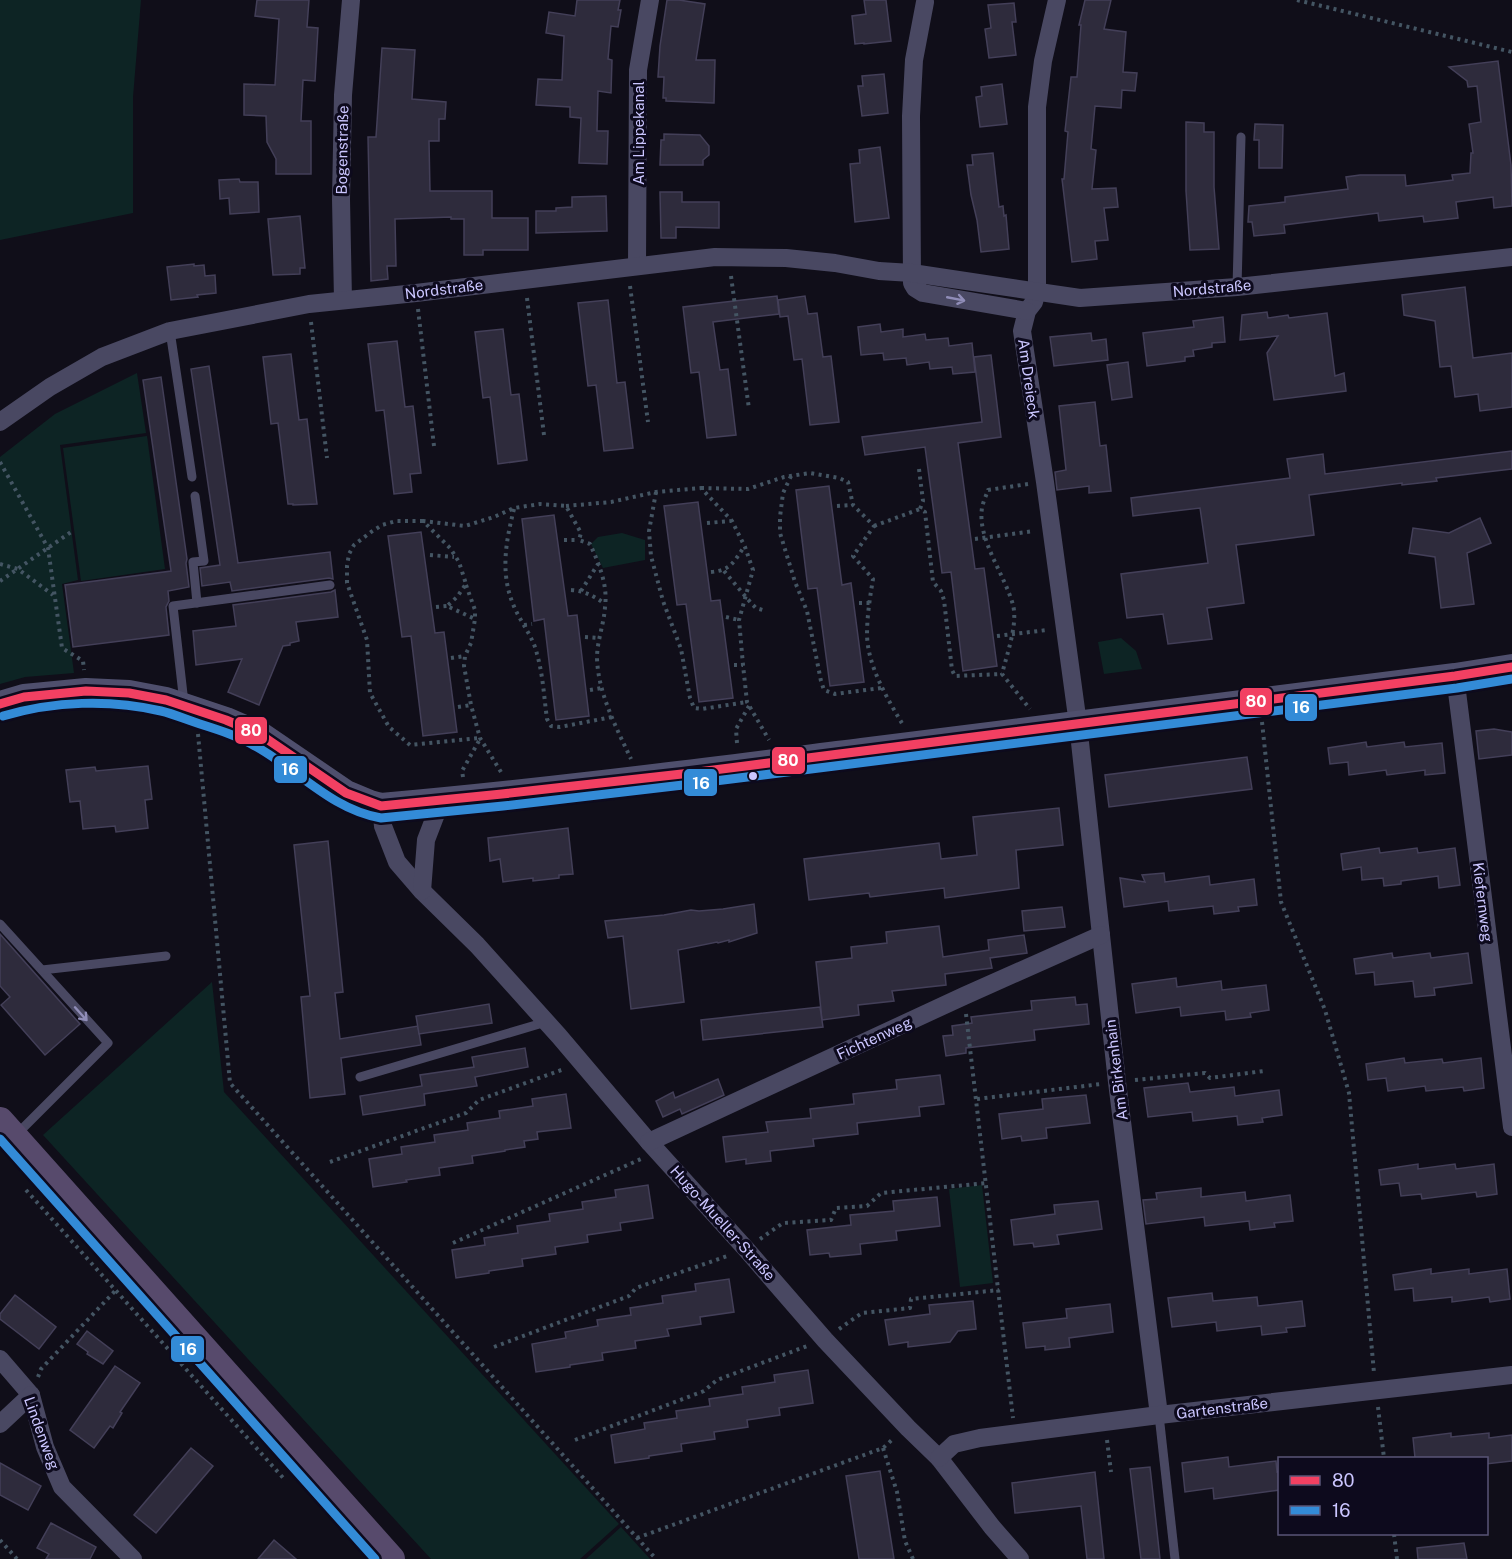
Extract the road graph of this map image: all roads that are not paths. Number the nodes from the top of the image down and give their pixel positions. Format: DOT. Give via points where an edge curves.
graph roads {
  1 [pos="351,0"];
  2 [pos="650,0"];
  3 [pos="1057,0"];
  4 [pos="925,2"];
  5 [pos="1240,137"];
  6 [pos="1512,256"];
  7 [pos="633,267"];
  8 [pos="912,273"];
  9 [pos="1237,287"];
  10 [pos="1037,291"];
  11 [pos="343,300"];
  12 [pos="1027,311"];
  13 [pos="170,331"];
  14 [pos="0,422"];
  15 [pos="192,477"];
  16 [pos="195,496"];
  17 [pos="330,585"];
  18 [pos="197,603"];
  19 [pos="1512,667"];
  20 [pos="1455,676"];
  21 [pos="0,704"];
  22 [pos="190,707"];
  23 [pos="1078,724"];
  24 [pos="441,801"];
  25 [pos="381,806"];
  26 [pos="422,891"];
  27 [pos="0,924"];
  28 [pos="1101,935"];
  29 [pos="166,956"];
  30 [pos="42,970"];
  31 [pos="546,1022"];
  32 [pos="360,1077"];
  33 [pos="1512,1127"];
  34 [pos="7,1129"];
  35 [pos="654,1147"];
  36 [pos="0,1359"];
  37 [pos="1512,1375"];
  38 [pos="31,1395"];
  39 [pos="1159,1415"];
  40 [pos="0,1424"];
  41 [pos="939,1458"];
  42 [pos="133,1559"];
  43 [pos="391,1559"];
  44 [pos="1020,1559"];
  45 [pos="1175,1559"];
  1 -- 11 [label="street, Bogenstraße" via="343,95"];
  2 -- 7 [label="street, Am Lippekanal" via="638,70"];
  3 -- 10 [label="street, Am Dreieck" via="1037,107"];
  4 -- 8 [label="street" via="914,60 911,116"];
  5 -- 9 [label="lane"];
  6 -- 9 [label="street, Nordstraße"];
  7 -- 8 [label="street, Nordstraße" via="715,257 786,258"];
  7 -- 11 [label="street, Nordstraße"];
  8 -- 10 [label="street, Nordstraße"];
  8 -- 12 [label="street, one-way" via="912,283 923,293"];
  9 -- 10 [label="street, Nordstraße" via="1080,298"];
  10 -- 12 [label="street, Am Dreieck"];
  11 -- 13 [label="street, Nordstraße"];
  12 -- 23 [label="street, Am Dreieck" via="1022,331"];
  13 -- 14 [label="street, Nordstraße" via="102,357"];
  13 -- 15 [label="lane"];
  16 -- 18 [label="lane" via="204,561 193,562"];
  17 -- 18 [label="lane"];
  18 -- 22 [label="lane" via="173,606"];
  19 -- 20 [label="street"];
  20 -- 23 [label="street"];
  20 -- 33 [label="street, Kiefernweg"];
  21 -- 22 [label="street" via="86,692 129,693"];
  22 -- 25 [label="street" via="261,735 346,792"];
  23 -- 24 [label="street"];
  23 -- 28 [label="street, Am Birkenhain"];
  24 -- 25 [label="street"];
  24 -- 26 [label="street" via="426,840"];
  25 -- 26 [label="street, Hugo-Mueller-Straße" via="383,826 397,862"];
  26 -- 31 [label="street, Hugo-Mueller-Straße"];
  27 -- 30 [label="lane"];
  28 -- 35 [label="street, Fichtenweg" via="964,996"];
  28 -- 39 [label="street, Am Birkenhain"];
  29 -- 30 [label="lane"];
  30 -- 34 [label="lane, one-way" via="108,1043"];
  31 -- 32 [label="lane"];
  31 -- 35 [label="street, Hugo-Mueller-Straße"];
  34 -- 43 [label="main road"];
  35 -- 41 [label="street, Hugo-Mueller-Straße" via="825,1340"];
  36 -- 38 [label="street, Lindenweg"];
  37 -- 39 [label="street, Gartenstraße"];
  38 -- 40 [label="street"];
  38 -- 42 [label="street, Lindenweg" via="45,1447 63,1488"];
  39 -- 41 [label="street, Gartenstraße" via="980,1438 954,1444"];
  39 -- 45 [label="lane"];
  41 -- 44 [label="street, Hugo-Mueller-Straße"];
}
